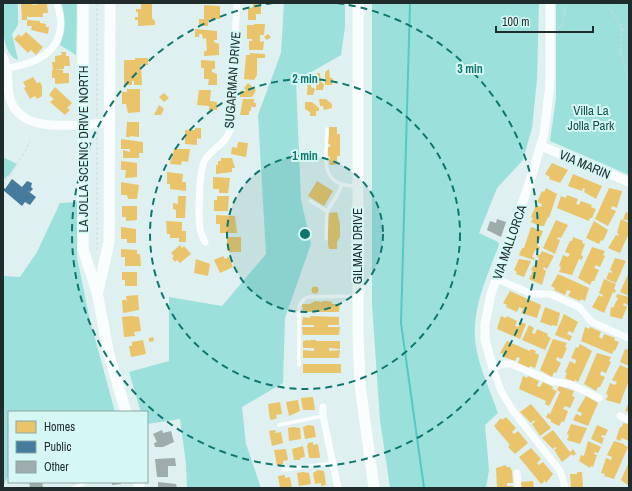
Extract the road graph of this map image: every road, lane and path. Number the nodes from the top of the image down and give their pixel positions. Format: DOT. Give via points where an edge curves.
graph roads {
  1 [pos="57,3"];
  2 [pos="83,3"];
  3 [pos="97,3"];
  4 [pos="110,3"];
  5 [pos="237,3"];
  6 [pos="358,3"];
  7 [pos="550,3"];
  8 [pos="566,3"];
  9 [pos="606,3"];
  10 [pos="629,25"];
  11 [pos="549,28"];
  12 [pos="622,30"];
  13 [pos="3,57"];
  14 [pos="8,68"];
  15 [pos="629,82"];
  16 [pos="7,116"];
  17 [pos="97,116"];
  18 [pos="3,120"];
  19 [pos="110,123"];
  20 [pos="83,124"];
  21 [pos="97,129"];
  22 [pos="326,129"];
  23 [pos="30,141"];
  24 [pos="541,146"];
  25 [pos="629,182"];
  26 [pos="3,185"];
  27 [pos="341,186"];
  28 [pos="357,186"];
  29 [pos="310,201"];
  30 [pos="327,211"];
  31 [pos="326,239"];
  32 [pos="205,242"];
  33 [pos="97,254"];
  34 [pos="497,279"];
  35 [pos="97,292"];
  36 [pos="357,296"];
  37 [pos="628,338"];
  38 [pos="299,365"];
  39 [pos="493,368"];
  40 [pos="599,398"];
  41 [pos="323,407"];
  42 [pos="126,411"];
  43 [pos="323,416"];
  44 [pos="620,416"];
  45 [pos="629,420"];
  46 [pos="279,425"];
  47 [pos="332,463"];
  48 [pos="283,470"];
  49 [pos="517,473"];
  50 [pos="85,483"];
  51 [pos="73,488"];
  52 [pos="338,488"];
  53 [pos="374,488"];
  54 [pos="518,488"];
  55 [pos="565,488"];
  1 -- 14 [label="street" via="61,17 60,36 56,44 35,62"];
  2 -- 20 [label="main road, LA JOLLA SCENIC DRIVE NORTH"];
  3 -- 17 [label="path"];
  4 -- 19 [label="main road, LA JOLLA SCENIC DRIVE NORTH"];
  5 -- 32 [label="street, SUGARMAN DRIVE" via="230,130 228,137 204,162 201,173 200,228"];
  6 -- 28 [label="main road, GILMAN DRIVE"];
  7 -- 11 [label="street, VIA MALLORCA"];
  8 -- 11 [label="path" via="562,26"];
  9 -- 12 [label="path"];
  10 -- 12 [label="path"];
  11 -- 24 [label="street, VIA MALLORCA" via="550,84"];
  12 -- 15 [label="path" via="620,52"];
  13 -- 14 [label="street"];
  14 -- 20 [label="street" via="10,99 23,117 39,124"];
  16 -- 18 [label="path"];
  19 -- 20 [label="street"];
  19 -- 35 [label="main road, LA JOLLA SCENIC DRIVE NORTH" via="109,242"];
  20 -- 35 [label="main road, LA JOLLA SCENIC DRIVE NORTH" via="83,249"];
  21 -- 33 [label="path"];
  22 -- 27 [label="lane" via="327,172"];
  23 -- 26 [label="path"];
  24 -- 25 [label="street, VIA MARIN"];
  24 -- 34 [label="street, VIA MALLORCA"];
  27 -- 28 [label="lane"];
  27 -- 30 [label="lane"];
  28 -- 36 [label="main road, GILMAN DRIVE"];
  29 -- 30 [label="lane"];
  30 -- 31 [label="lane"];
  34 -- 37 [label="street" via="532,294 550,294 579,307 592,322"];
  34 -- 39 [label="street, VIA MALLORCA" via="484,324 485,340"];
  35 -- 42 [label="main road, LA JOLLA SCENIC DRIVE NORTH" via="109,355"];
  36 -- 38 [label="lane" via="308,296 304,299 299,306"];
  36 -- 53 [label="main road, GILMAN DRIVE" via="360,385"];
  39 -- 40 [label="street" via="511,364 551,381 570,384"];
  39 -- 55 [label="street" via="501,391 558,468"];
  41 -- 43 [label="street"];
  43 -- 46 [label="lane"];
  43 -- 47 [label="street"];
  44 -- 45 [label="street"];
  47 -- 48 [label="lane"];
  47 -- 52 [label="street"];
  49 -- 54 [label="street"];
  50 -- 51 [label="lane"];
}
